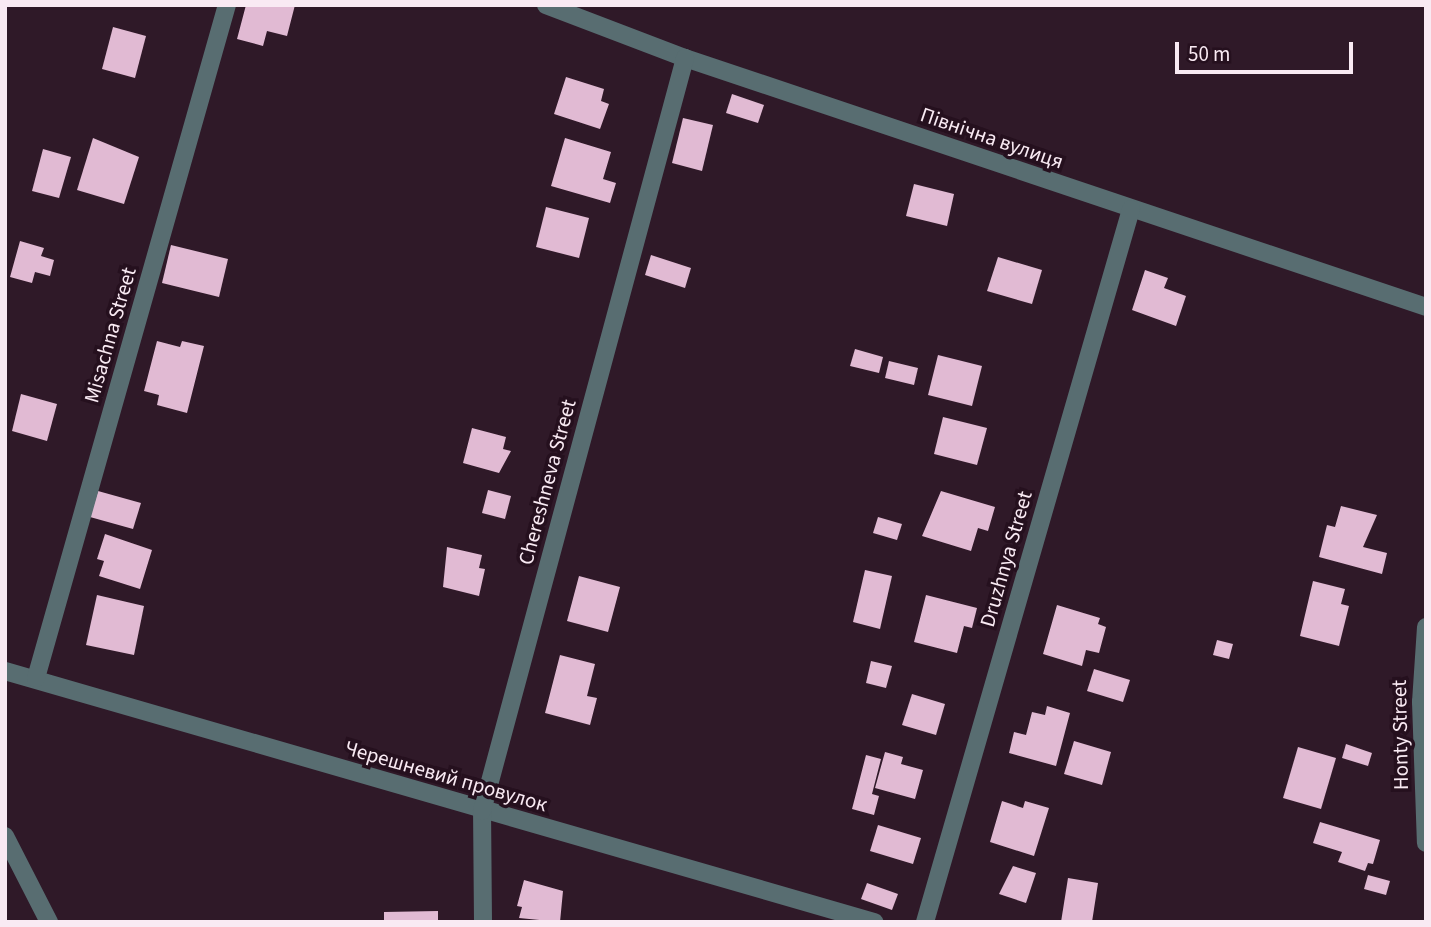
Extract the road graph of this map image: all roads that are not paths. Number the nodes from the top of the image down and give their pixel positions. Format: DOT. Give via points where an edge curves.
graph roads {
  1 [pos="227,5"];
  2 [pos="546,5"];
  3 [pos="685,58"];
  4 [pos="1130,209"];
  5 [pos="1426,307"];
  6 [pos="1426,627"];
  7 [pos="5,671"];
  8 [pos="36,678"];
  9 [pos="482,811"];
  10 [pos="5,836"];
  11 [pos="1426,843"];
  12 [pos="49,922"];
  13 [pos="483,922"];
  14 [pos="874,922"];
  15 [pos="925,922"];
  1 -- 8 [label="street, Misachna Street"];
  2 -- 3 [label="street, Північна вулиця"];
  3 -- 4 [label="street, Північна вулиця"];
  3 -- 9 [label="street, Chereshneva Street"];
  4 -- 5 [label="street, Північна вулиця"];
  4 -- 15 [label="street, Druzhnya Street"];
  6 -- 11 [label="street, Honty Street" via="1421,702"];
  7 -- 8 [label="street, Черешневий провулок"];
  8 -- 9 [label="street, Черешневий провулок"];
  9 -- 13 [label="street, Chereshneva Street"];
  9 -- 14 [label="street, Черешневий провулок"];
  10 -- 12 [label="street"];
}
